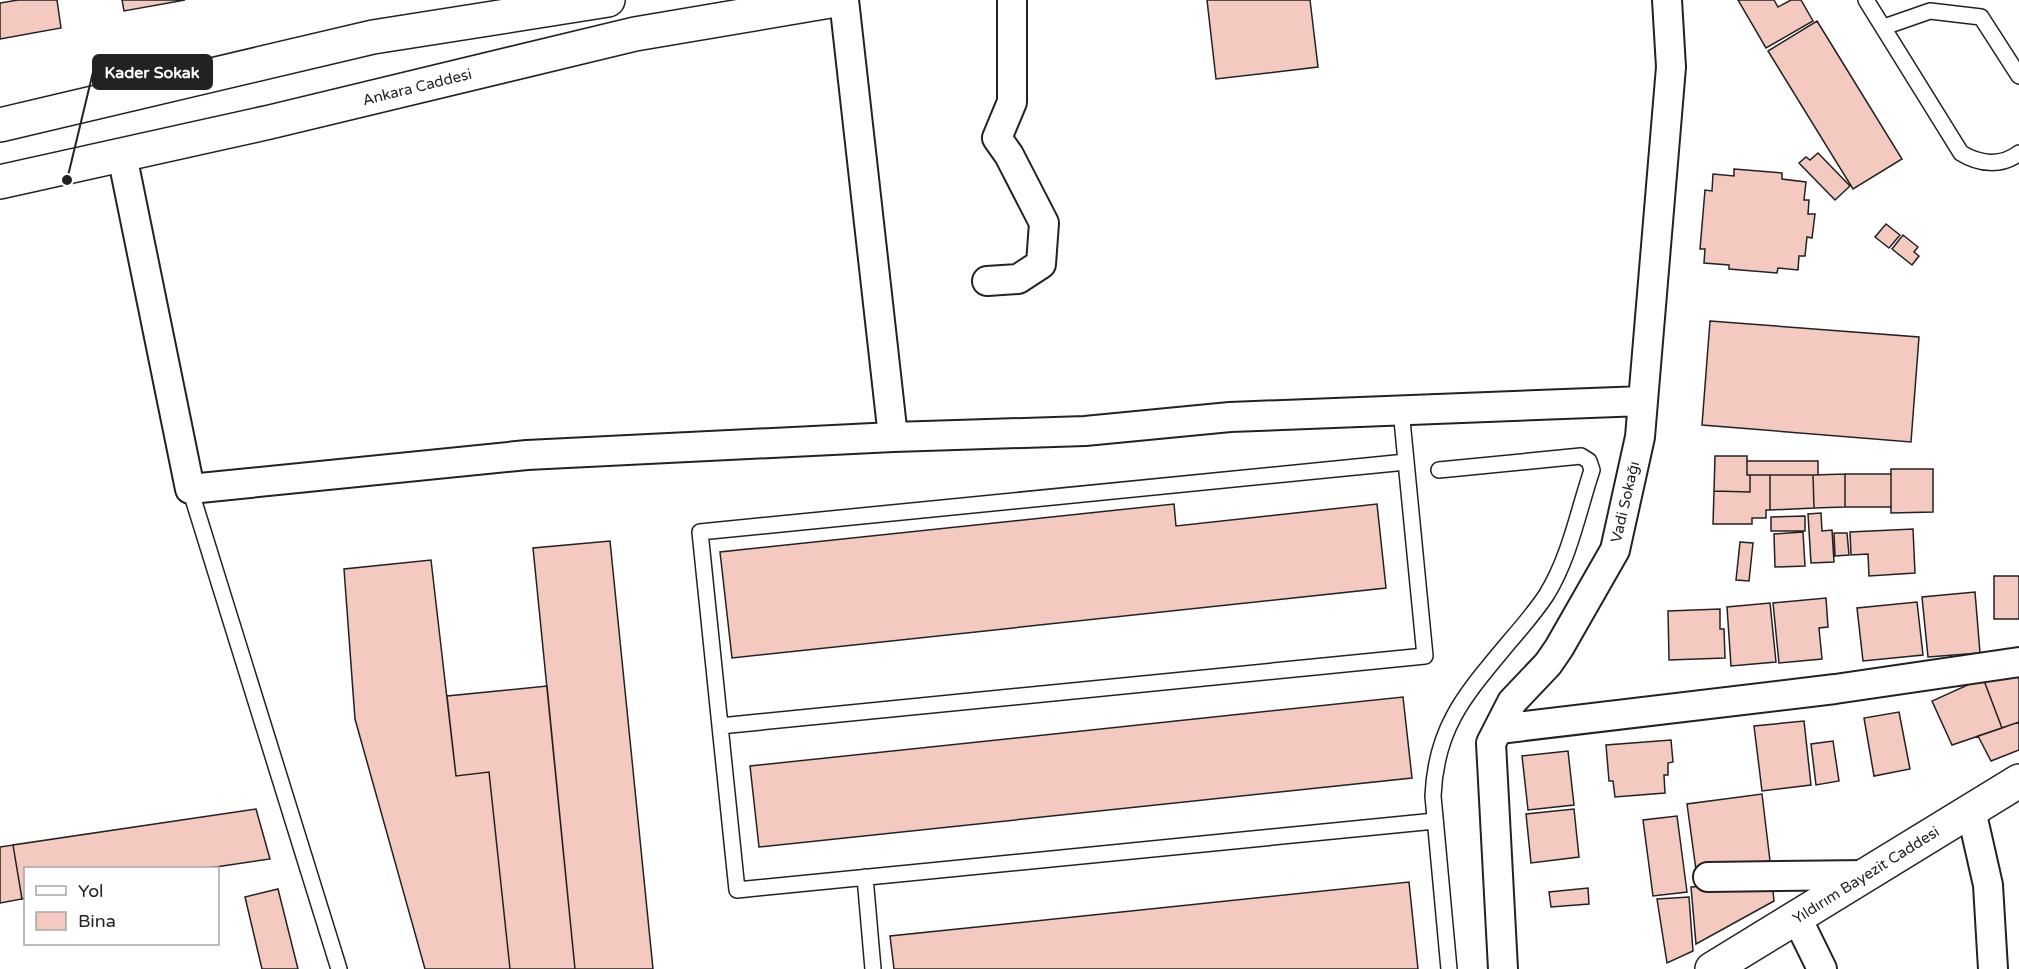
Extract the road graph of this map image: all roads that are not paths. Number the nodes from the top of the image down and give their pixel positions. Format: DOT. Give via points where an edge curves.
graph roads {
  1 [pos="608,0"];
  2 [pos="836,0"];
  3 [pos="844,0"];
  4 [pos="1012,0"];
  5 [pos="1666,0"];
  6 [pos="1866,0"];
  7 [pos="1884,27"];
  8 [pos="2019,76"];
  9 [pos="0,125"];
  10 [pos="2019,153"];
  11 [pos="122,155"];
  12 [pos="0,182"];
  13 [pos="987,281"];
  14 [pos="1643,400"];
  15 [pos="1401,410"];
  16 [pos="893,437"];
  17 [pos="1406,462"];
  18 [pos="1439,470"];
  19 [pos="190,489"];
  20 [pos="2019,662"];
  21 [pos="720,726"];
  22 [pos="1499,729"];
  23 [pos="2019,781"];
  24 [pos="1971,810"];
  25 [pos="1436,821"];
  26 [pos="1867,875"];
  27 [pos="866,877"];
  28 [pos="1708,877"];
  29 [pos="1797,918"];
  30 [pos="339,969"];
  31 [pos="873,969"];
  32 [pos="1449,969"];
  33 [pos="1503,969"];
  34 [pos="1712,969"];
  35 [pos="1822,969"];
  36 [pos="1993,969"];
  1 -- 9 [label="main road" via="373,37"];
  2 -- 11 [label="main road, Ankara Caddesi" via="635,34"];
  3 -- 16 [label="street"];
  4 -- 13 [label="street" via="1012,102 997,138 1044,223 1041,264 1018,279"];
  5 -- 14 [label="street, Vadi Sokağı" via="1671,67"];
  6 -- 7 [label="lane"];
  7 -- 8 [label="lane" via="1930,11 1981,17"];
  7 -- 10 [label="lane" via="1960,153 1988,163"];
  11 -- 12 [label="main road, Ankara Caddesi"];
  11 -- 19 [label="street"];
  14 -- 15 [label="street"];
  14 -- 22 [label="street, Vadi Sokağı" via="1640,436 1615,550 1559,648 1512,702"];
  15 -- 16 [label="street" via="1230,417 1085,431"];
  15 -- 17 [label="lane"];
  16 -- 19 [label="street" via="527,455"];
  17 -- 21 [label="lane" via="1425,656"];
  17 -- 21 [label="lane" via="700,532"];
  18 -- 25 [label="lane" via="1581,456 1589,461 1592,470 1571,541 1546,595 1468,692 1446,728 1434,772"];
  19 -- 30 [label="lane"];
  20 -- 22 [label="street"];
  21 -- 27 [label="lane" via="736,890"];
  22 -- 33 [label="street, Vadi Sokağı" via="1491,743"];
  23 -- 24 [label="main road, Yıldırım Bayezit Caddesi"];
  24 -- 26 [label="main road, Yıldırım Bayezit Caddesi"];
  24 -- 36 [label="street" via="1988,885"];
  25 -- 27 [label="lane"];
  25 -- 32 [label="lane"];
  26 -- 28 [label="street"];
  26 -- 29 [label="main road, Yıldırım Bayezit Caddesi"];
  27 -- 31 [label="lane"];
  29 -- 34 [label="main road, Yıldırım Bayezit Caddesi"];
  29 -- 35 [label="street"];
}
